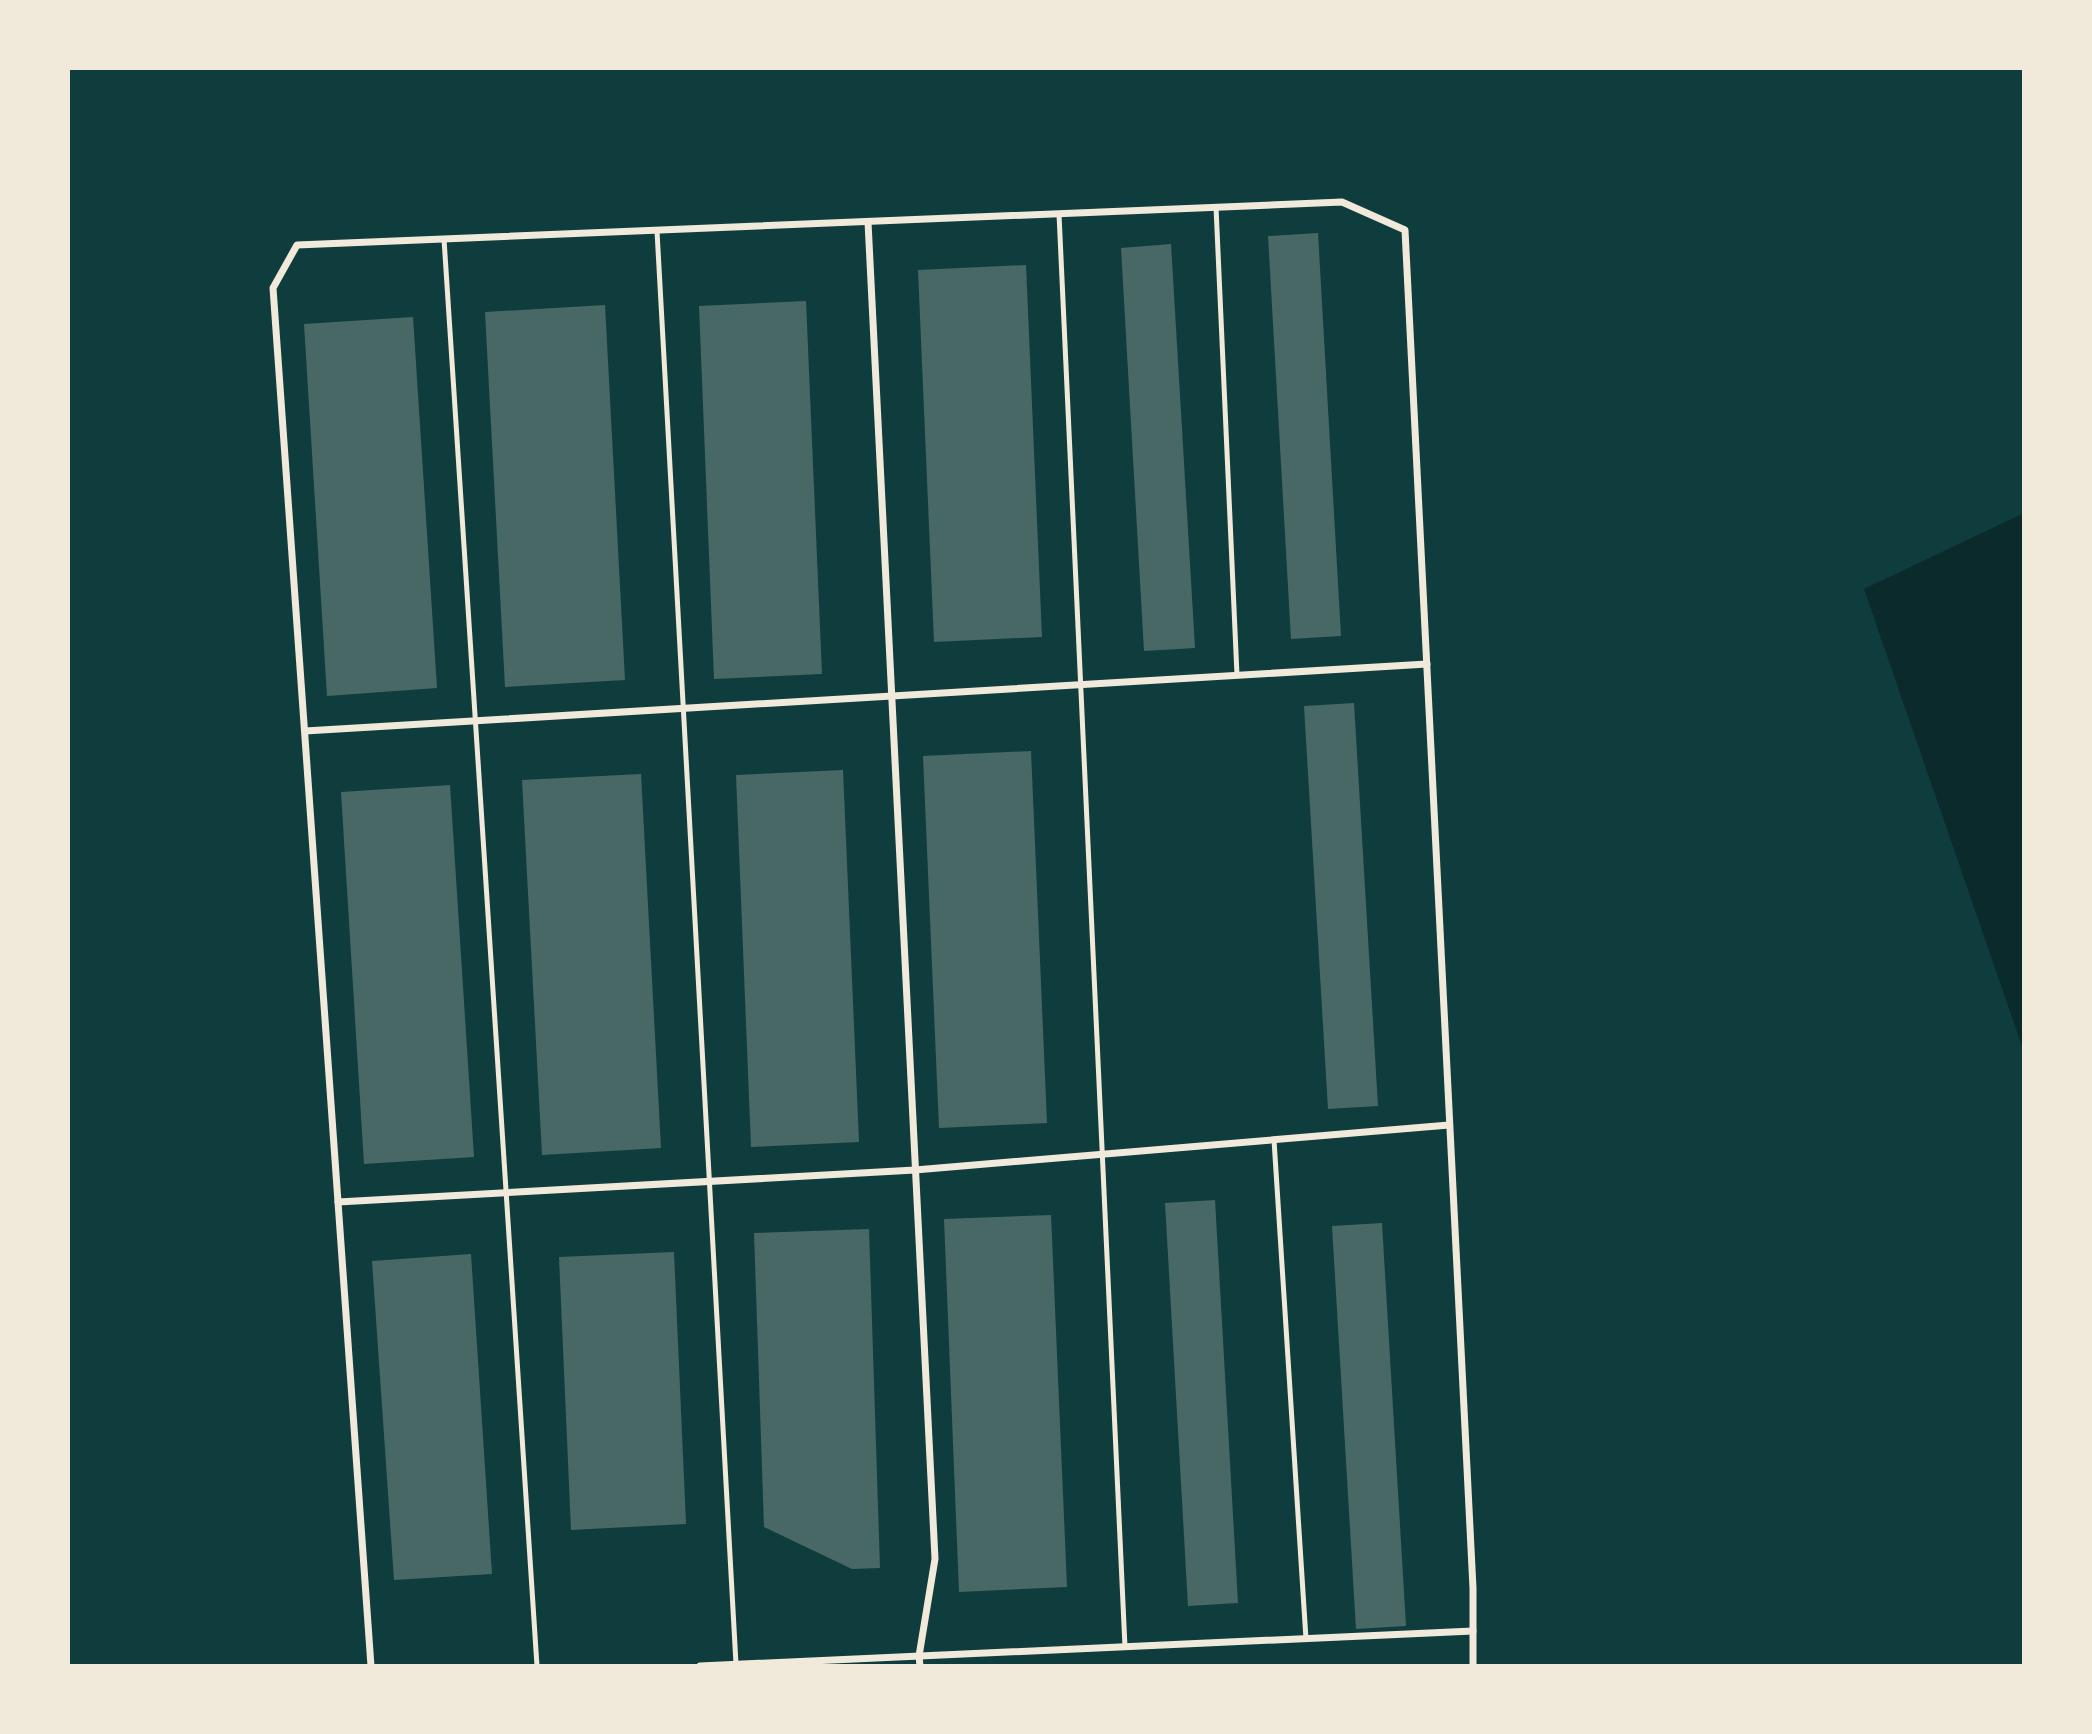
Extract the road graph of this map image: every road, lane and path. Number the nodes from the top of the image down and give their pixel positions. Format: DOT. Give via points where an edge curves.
graph roads {
  1 [pos="1216,208"];
  2 [pos="1059,214"];
  3 [pos="868,222"];
  4 [pos="657,231"];
  5 [pos="444,239"];
  6 [pos="1427,664"];
  7 [pos="1237,675"];
  8 [pos="1081,684"];
  9 [pos="892,695"];
  10 [pos="683,708"];
  11 [pos="475,720"];
  12 [pos="304,731"];
  13 [pos="1449,1125"];
  14 [pos="1274,1140"];
  15 [pos="1102,1154"];
  16 [pos="915,1170"];
  17 [pos="709,1182"];
  18 [pos="506,1193"];
  19 [pos="338,1202"];
  20 [pos="1473,1631"];
  21 [pos="1306,1639"];
  22 [pos="1125,1647"];
  23 [pos="919,1656"];
  24 [pos="736,1664"];
  25 [pos="371,1666"];
  26 [pos="537,1666"];
  27 [pos="700,1666"];
  28 [pos="919,1666"];
  29 [pos="1473,1666"];
  1 -- 2 [label="street"];
  1 -- 6 [label="street" via="1342,202 1405,230"];
  1 -- 7 [label="lane"];
  2 -- 3 [label="street"];
  2 -- 8 [label="lane"];
  3 -- 4 [label="street"];
  3 -- 9 [label="street"];
  4 -- 5 [label="street"];
  4 -- 10 [label="lane"];
  5 -- 11 [label="lane"];
  5 -- 12 [label="street" via="297,245 273,288"];
  6 -- 7 [label="street"];
  6 -- 13 [label="street"];
  7 -- 8 [label="street"];
  8 -- 9 [label="street"];
  8 -- 15 [label="lane"];
  9 -- 10 [label="street"];
  9 -- 16 [label="street"];
  10 -- 11 [label="street"];
  10 -- 17 [label="lane"];
  11 -- 12 [label="street"];
  11 -- 18 [label="lane"];
  12 -- 19 [label="street"];
  13 -- 14 [label="street"];
  13 -- 20 [label="street"];
  14 -- 15 [label="street"];
  14 -- 21 [label="lane"];
  15 -- 16 [label="street"];
  15 -- 22 [label="lane"];
  16 -- 17 [label="street"];
  16 -- 23 [label="street" via="935,1559"];
  17 -- 18 [label="street"];
  17 -- 24 [label="lane"];
  18 -- 19 [label="street"];
  18 -- 26 [label="lane"];
  19 -- 25 [label="street"];
  20 -- 21 [label="street"];
  20 -- 29 [label="street"];
  21 -- 22 [label="street"];
  22 -- 23 [label="street"];
  23 -- 24 [label="street"];
  23 -- 28 [label="street"];
  24 -- 27 [label="street"];
}
